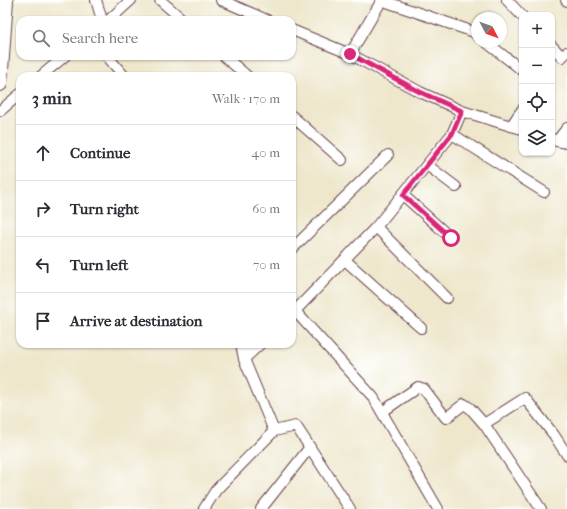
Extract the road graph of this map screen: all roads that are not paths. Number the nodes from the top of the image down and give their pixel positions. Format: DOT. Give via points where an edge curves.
graph roads {
  1 [pos="6,0"];
  2 [pos="96,0"];
  3 [pos="131,0"];
  4 [pos="160,0"];
  5 [pos="221,0"];
  6 [pos="381,0"];
  7 [pos="506,0"];
  8 [pos="519,13"];
  9 [pos="101,16"];
  10 [pos="113,16"];
  11 [pos="178,16"];
  12 [pos="259,16"];
  13 [pos="471,31"];
  14 [pos="296,32"];
  15 [pos="494,48"];
  16 [pos="554,48"];
  17 [pos="567,52"];
  18 [pos="350,54"];
  19 [pos="60,60"];
  20 [pos="110,60"];
  21 [pos="229,60"];
  22 [pos="519,68"];
  23 [pos="46,72"];
  24 [pos="121,72"];
  25 [pos="242,72"];
  26 [pos="0,84"];
  27 [pos="16,97"];
  28 [pos="0,111"];
  29 [pos="462,111"];
  30 [pos="519,114"];
  31 [pos="296,120"];
  32 [pos="511,126"];
  33 [pos="567,128"];
  34 [pos="519,129"];
  35 [pos="452,134"];
  36 [pos="559,141"];
  37 [pos="388,155"];
  38 [pos="342,160"];
  39 [pos="427,165"];
  40 [pos="456,187"];
  41 [pos="544,192"];
  42 [pos="403,195"];
  43 [pos="376,227"];
  44 [pos="451,238"];
  45 [pos="296,245"];
  46 [pos="345,260"];
  47 [pos="447,298"];
  48 [pos="296,310"];
  49 [pos="296,314"];
  50 [pos="421,328"];
  51 [pos="242,348"];
  52 [pos="256,348"];
  53 [pos="244,359"];
  54 [pos="382,412"];
  55 [pos="484,424"];
  56 [pos="274,431"];
  57 [pos="310,447"];
  58 [pos="567,455"];
  59 [pos="204,509"];
  60 [pos="260,509"];
  61 [pos="350,509"];
  62 [pos="438,509"];
  63 [pos="541,509"];
  1 -- 26 [label="street"];
  2 -- 9 [label="street"];
  3 -- 10 [label="street"];
  4 -- 11 [label="street"];
  5 -- 12 [label="street"];
  6 -- 13 [label="street"];
  6 -- 18 [label="street"];
  7 -- 8 [label="street"];
  14 -- 18 [label="street"];
  15 -- 22 [label="street"];
  16 -- 17 [label="street" via="562,57"];
  18 -- 29 [label="street" via="420,92"];
  19 -- 23 [label="street"];
  20 -- 24 [label="street"];
  21 -- 25 [label="street"];
  27 -- 28 [label="street"];
  29 -- 32 [label="street"];
  29 -- 35 [label="street"];
  30 -- 32 [label="street"];
  31 -- 38 [label="street"];
  32 -- 34 [label="street"];
  33 -- 36 [label="street"];
  35 -- 39 [label="street"];
  35 -- 41 [label="street"];
  37 -- 45 [label="street"];
  39 -- 40 [label="street"];
  39 -- 42 [label="street"];
  42 -- 43 [label="street"];
  42 -- 44 [label="street"];
  43 -- 46 [label="street"];
  43 -- 47 [label="street"];
  46 -- 48 [label="street"];
  46 -- 50 [label="street"];
  49 -- 54 [label="street" via="373,397"];
  51 -- 53 [label="street"];
  52 -- 53 [label="street"];
  53 -- 56 [label="street"];
  54 -- 55 [label="street" via="418,387 424,389 446,418 464,404"];
  54 -- 62 [label="street"];
  55 -- 58 [label="street" via="525,398"];
  55 -- 63 [label="street"];
  56 -- 57 [label="street" via="296,426"];
  56 -- 59 [label="street" via="216,490"];
  57 -- 60 [label="street"];
  57 -- 61 [label="street"];
}
